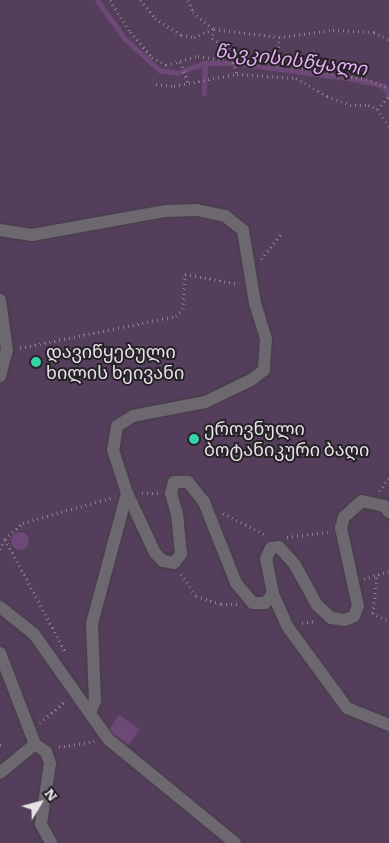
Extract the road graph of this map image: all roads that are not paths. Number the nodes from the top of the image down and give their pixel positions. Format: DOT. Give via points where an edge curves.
graph roads {
  1 [pos="0,230"];
  2 [pos="0,300"];
  3 [pos="0,376"];
  4 [pos="127,493"];
  5 [pos="389,512"];
  6 [pos="273,594"];
  7 [pos="0,607"];
  8 [pos="0,654"];
  9 [pos="90,712"];
  10 [pos="389,725"];
  11 [pos="33,738"];
  12 [pos="0,773"];
  13 [pos="52,843"];
  14 [pos="235,843"];
  1 -- 4 [label="lane" via="32,235 166,212 197,210 225,216 243,230 266,339 264,370 234,390 204,402 133,416 117,426 113,450"];
  2 -- 3 [label="lane" via="7,350"];
  4 -- 6 [label="lane" via="154,553 163,561 174,563 181,554 171,493 174,482 188,482 204,502 236,583 253,603 265,603"];
  4 -- 9 [label="lane" via="92,624 94,701"];
  5 -- 6 [label="lane" via="384,506 362,501 344,516 341,528 358,606 354,616 345,620 331,618 317,605 295,565 279,547 271,548 266,559"];
  6 -- 10 [label="lane" via="287,626 347,708"];
  7 -- 9 [label="lane" via="34,634"];
  8 -- 11 [label="lane"];
  9 -- 14 [label="lane" via="108,739"];
  11 -- 12 [label="lane"];
  11 -- 13 [label="lane" via="46,752 50,763 41,824"];
}
